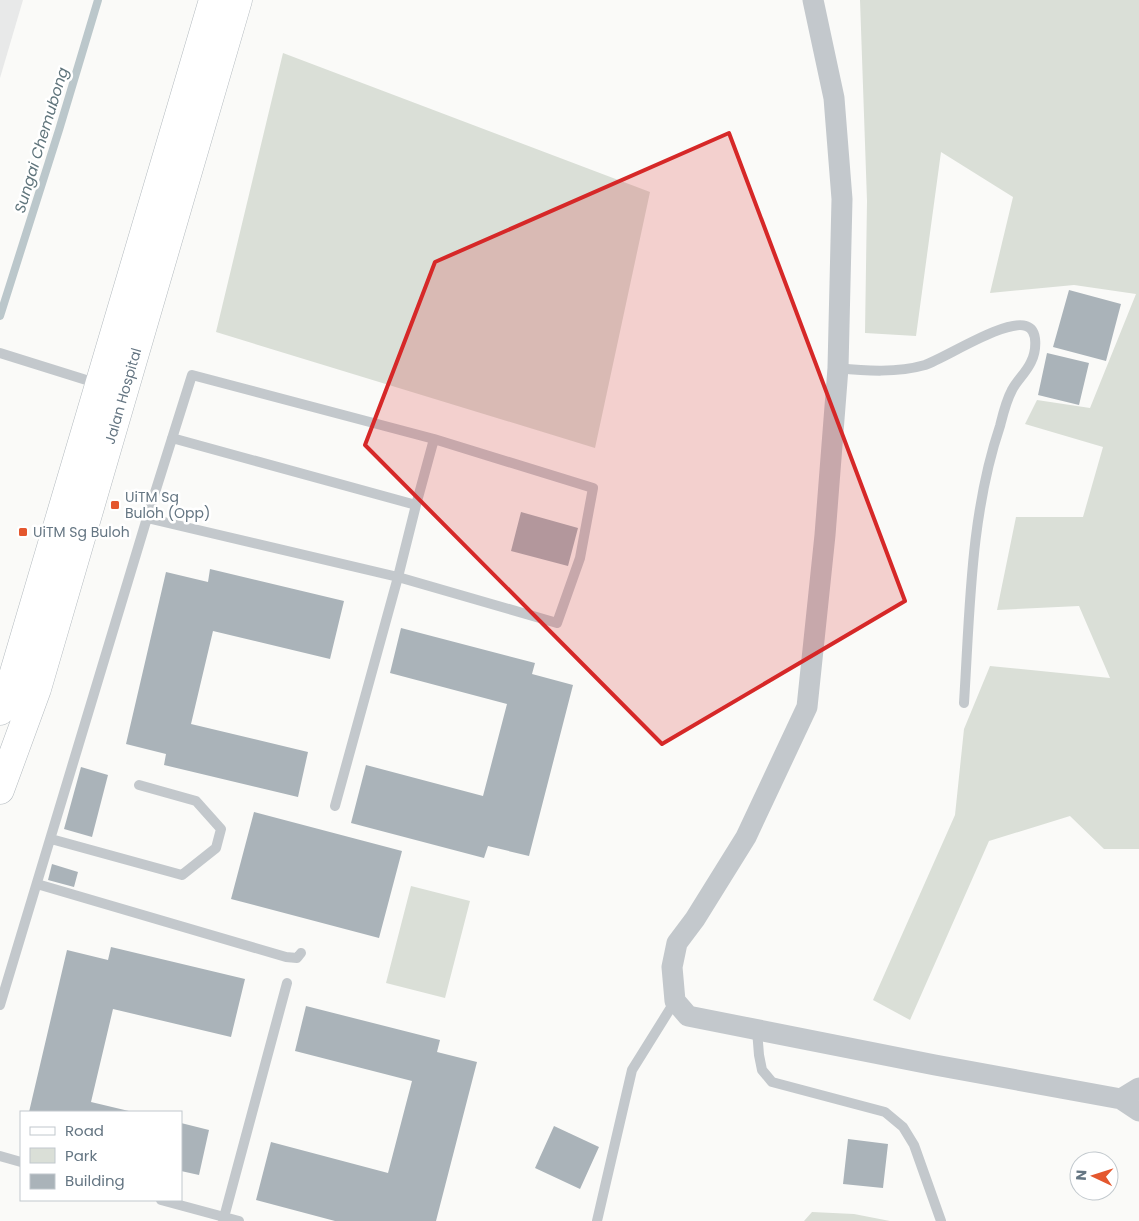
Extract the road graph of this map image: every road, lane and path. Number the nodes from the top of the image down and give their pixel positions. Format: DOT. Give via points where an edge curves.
graph roads {
  1 [pos="213,0"];
  2 [pos="238,0"];
  3 [pos="813,0"];
  4 [pos="0,353"];
  5 [pos="838,368"];
  6 [pos="112,387"];
  7 [pos="172,438"];
  8 [pos="434,439"];
  9 [pos="416,505"];
  10 [pos="147,518"];
  11 [pos="398,577"];
  12 [pos="964,703"];
  13 [pos="0,711"];
  14 [pos="140,784"];
  15 [pos="0,790"];
  16 [pos="335,806"];
  17 [pos="51,840"];
  18 [pos="37,884"];
  19 [pos="301,953"];
  20 [pos="287,983"];
  21 [pos="675,1000"];
  22 [pos="0,1005"];
  23 [pos="757,1030"];
  24 [pos="1130,1093"];
  25 [pos="1139,1111"];
  26 [pos="0,1156"];
  27 [pos="20,1162"];
  28 [pos="164,1201"];
  29 [pos="223,1219"];
  30 [pos="240,1221"];
  31 [pos="597,1221"];
  32 [pos="941,1221"];
  1 -- 6 [label="main road, Jalan Hospital"];
  2 -- 6 [label="main road, Jalan Hospital"];
  3 -- 5 [label="street" via="834,98 842,199"];
  4 -- 6 [label="lane"];
  5 -- 12 [label="lane" via="895,370 923,365 984,335 1015,326 1024,325 1035,335 1032,361 1011,392 987,473 973,548"];
  5 -- 21 [label="street" via="807,707 746,837 677,943 672,966"];
  6 -- 13 [label="main road, Jalan Hospital"];
  6 -- 15 [label="main road, Jalan Hospital" via="38,688"];
  7 -- 8 [label="lane" via="192,375"];
  7 -- 9 [label="lane"];
  7 -- 10 [label="lane"];
  8 -- 9 [label="lane"];
  8 -- 11 [label="lane" via="593,488 580,558 557,623"];
  9 -- 11 [label="lane"];
  10 -- 11 [label="lane"];
  10 -- 17 [label="lane"];
  11 -- 16 [label="lane"];
  14 -- 17 [label="lane" via="196,801 221,829 216,848 182,875"];
  17 -- 18 [label="lane"];
  18 -- 19 [label="lane" via="286,957 297,958"];
  18 -- 22 [label="lane"];
  20 -- 29 [label="lane"];
  21 -- 23 [label="street" via="688,1016"];
  21 -- 31 [label="lane" via="632,1070"];
  23 -- 24 [label="street" via="935,1065"];
  23 -- 32 [label="lane" via="762,1070 772,1082 885,1112 903,1126 914,1145"];
  24 -- 25 [label="street"];
  26 -- 27 [label="lane"];
  28 -- 29 [label="lane"];
  29 -- 30 [label="lane"];
}
